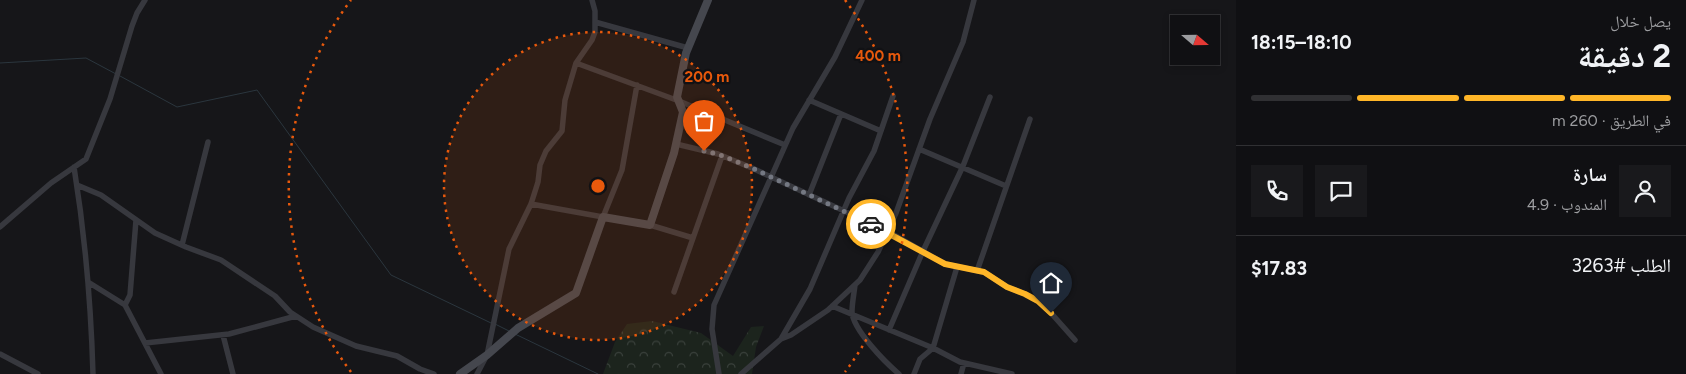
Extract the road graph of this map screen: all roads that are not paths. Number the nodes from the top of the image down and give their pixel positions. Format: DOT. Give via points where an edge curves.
graph roads {
  1 [pos="145,0"];
  2 [pos="592,0"];
  3 [pos="708,0"];
  4 [pos="862,0"];
  5 [pos="974,0"];
  6 [pos="595,22"];
  7 [pos="688,48"];
  8 [pos="576,63"];
  9 [pos="637,85"];
  10 [pos="893,96"];
  11 [pos="990,97"];
  12 [pos="679,100"];
  13 [pos="809,100"];
  14 [pos="841,114"];
  15 [pos="1030,118"];
  16 [pos="881,131"];
  17 [pos="208,142"];
  18 [pos="676,144"];
  19 [pos="785,145"];
  20 [pos="919,150"];
  21 [pos="722,156"];
  22 [pos="74,167"];
  23 [pos="962,167"];
  24 [pos="770,177"];
  25 [pos="77,185"];
  26 [pos="1006,186"];
  27 [pos="809,195"];
  28 [pos="531,204"];
  29 [pos="843,211"];
  30 [pos="603,217"];
  31 [pos="136,220"];
  32 [pos="0,226"];
  33 [pos="650,226"];
  34 [pos="887,231"];
  35 [pos="693,238"];
  36 [pos="182,245"];
  37 [pos="923,251"];
  38 [pos="957,267"];
  39 [pos="977,271"];
  40 [pos="88,282"];
  41 [pos="855,285"];
  42 [pos="674,292"];
  43 [pos="125,305"];
  44 [pos="832,306"];
  45 [pos="852,314"];
  46 [pos="296,316"];
  47 [pos="889,330"];
  48 [pos="223,335"];
  49 [pos="781,339"];
  50 [pos="1075,340"];
  51 [pos="145,343"];
  52 [pos="933,348"];
  53 [pos="0,354"];
  54 [pos="486,355"];
  55 [pos="964,363"];
  56 [pos="32,372"];
  57 [pos="38,374"];
  58 [pos="93,374"];
  59 [pos="161,374"];
  60 [pos="233,374"];
  61 [pos="434,374"];
  62 [pos="460,374"];
  63 [pos="477,374"];
  64 [pos="719,374"];
  65 [pos="741,374"];
  66 [pos="899,374"];
  67 [pos="914,374"];
  68 [pos="961,374"];
  69 [pos="1012,374"];
  1 -- 22 [label="street" via="134,19 110,99 86,159"];
  2 -- 6 [label="street"];
  3 -- 7 [label="street"];
  4 -- 13 [label="street" via="835,57"];
  5 -- 20 [label="street" via="963,42"];
  6 -- 7 [label="street"];
  6 -- 8 [label="street" via="592,40"];
  7 -- 12 [label="street"];
  8 -- 9 [label="street"];
  8 -- 28 [label="street" via="565,100 562,131 546,151 540,165"];
  9 -- 12 [label="street"];
  9 -- 30 [label="street" via="622,170"];
  10 -- 16 [label="street"];
  11 -- 23 [label="street"];
  12 -- 18 [label="street" via="683,112"];
  12 -- 19 [label="street"];
  13 -- 14 [label="street"];
  13 -- 19 [label="street"];
  14 -- 16 [label="street"];
  14 -- 27 [label="street"];
  15 -- 26 [label="street"];
  16 -- 29 [label="street"];
  17 -- 36 [label="street"];
  18 -- 21 [label="street"];
  18 -- 33 [label="street"];
  19 -- 24 [label="street"];
  20 -- 23 [label="street"];
  20 -- 34 [label="street"];
  21 -- 24 [label="street"];
  21 -- 35 [label="street"];
  22 -- 25 [label="street"];
  22 -- 32 [label="street"];
  23 -- 26 [label="street"];
  23 -- 37 [label="street"];
  24 -- 27 [label="street"];
  24 -- 64 [label="street" via="714,305 712,329"];
  25 -- 31 [label="street" via="101,195"];
  25 -- 40 [label="street"];
  26 -- 39 [label="street"];
  27 -- 29 [label="street"];
  28 -- 30 [label="street"];
  28 -- 54 [label="street" via="509,249"];
  29 -- 34 [label="street"];
  29 -- 49 [label="street" via="810,289"];
  30 -- 33 [label="street"];
  30 -- 54 [label="street" via="576,293 518,328"];
  31 -- 36 [label="street"];
  31 -- 43 [label="street" via="130,295"];
  33 -- 35 [label="street"];
  34 -- 37 [label="street"];
  34 -- 41 [label="street" via="878,252"];
  35 -- 42 [label="street"];
  36 -- 46 [label="street" via="221,260 275,296"];
  37 -- 38 [label="street"];
  37 -- 47 [label="street"];
  38 -- 39 [label="street"];
  38 -- 52 [label="street"];
  39 -- 50 [label="street" via="1038,301"];
  40 -- 43 [label="street"];
  40 -- 58 [label="street"];
  41 -- 44 [label="street"];
  41 -- 45 [label="street"];
  43 -- 51 [label="street"];
  44 -- 45 [label="street"];
  44 -- 49 [label="street"];
  45 -- 47 [label="street"];
  45 -- 66 [label="street" via="877,353"];
  46 -- 48 [label="street"];
  46 -- 61 [label="street" via="356,346 397,356"];
  47 -- 52 [label="street"];
  48 -- 51 [label="street"];
  48 -- 60 [label="street"];
  49 -- 65 [label="street"];
  51 -- 59 [label="street"];
  52 -- 55 [label="street"];
  52 -- 67 [label="street" via="920,359"];
  53 -- 56 [label="street"];
  54 -- 62 [label="street"];
  54 -- 63 [label="street"];
  55 -- 68 [label="street"];
  55 -- 69 [label="street"];
  56 -- 57 [label="street"];
}
